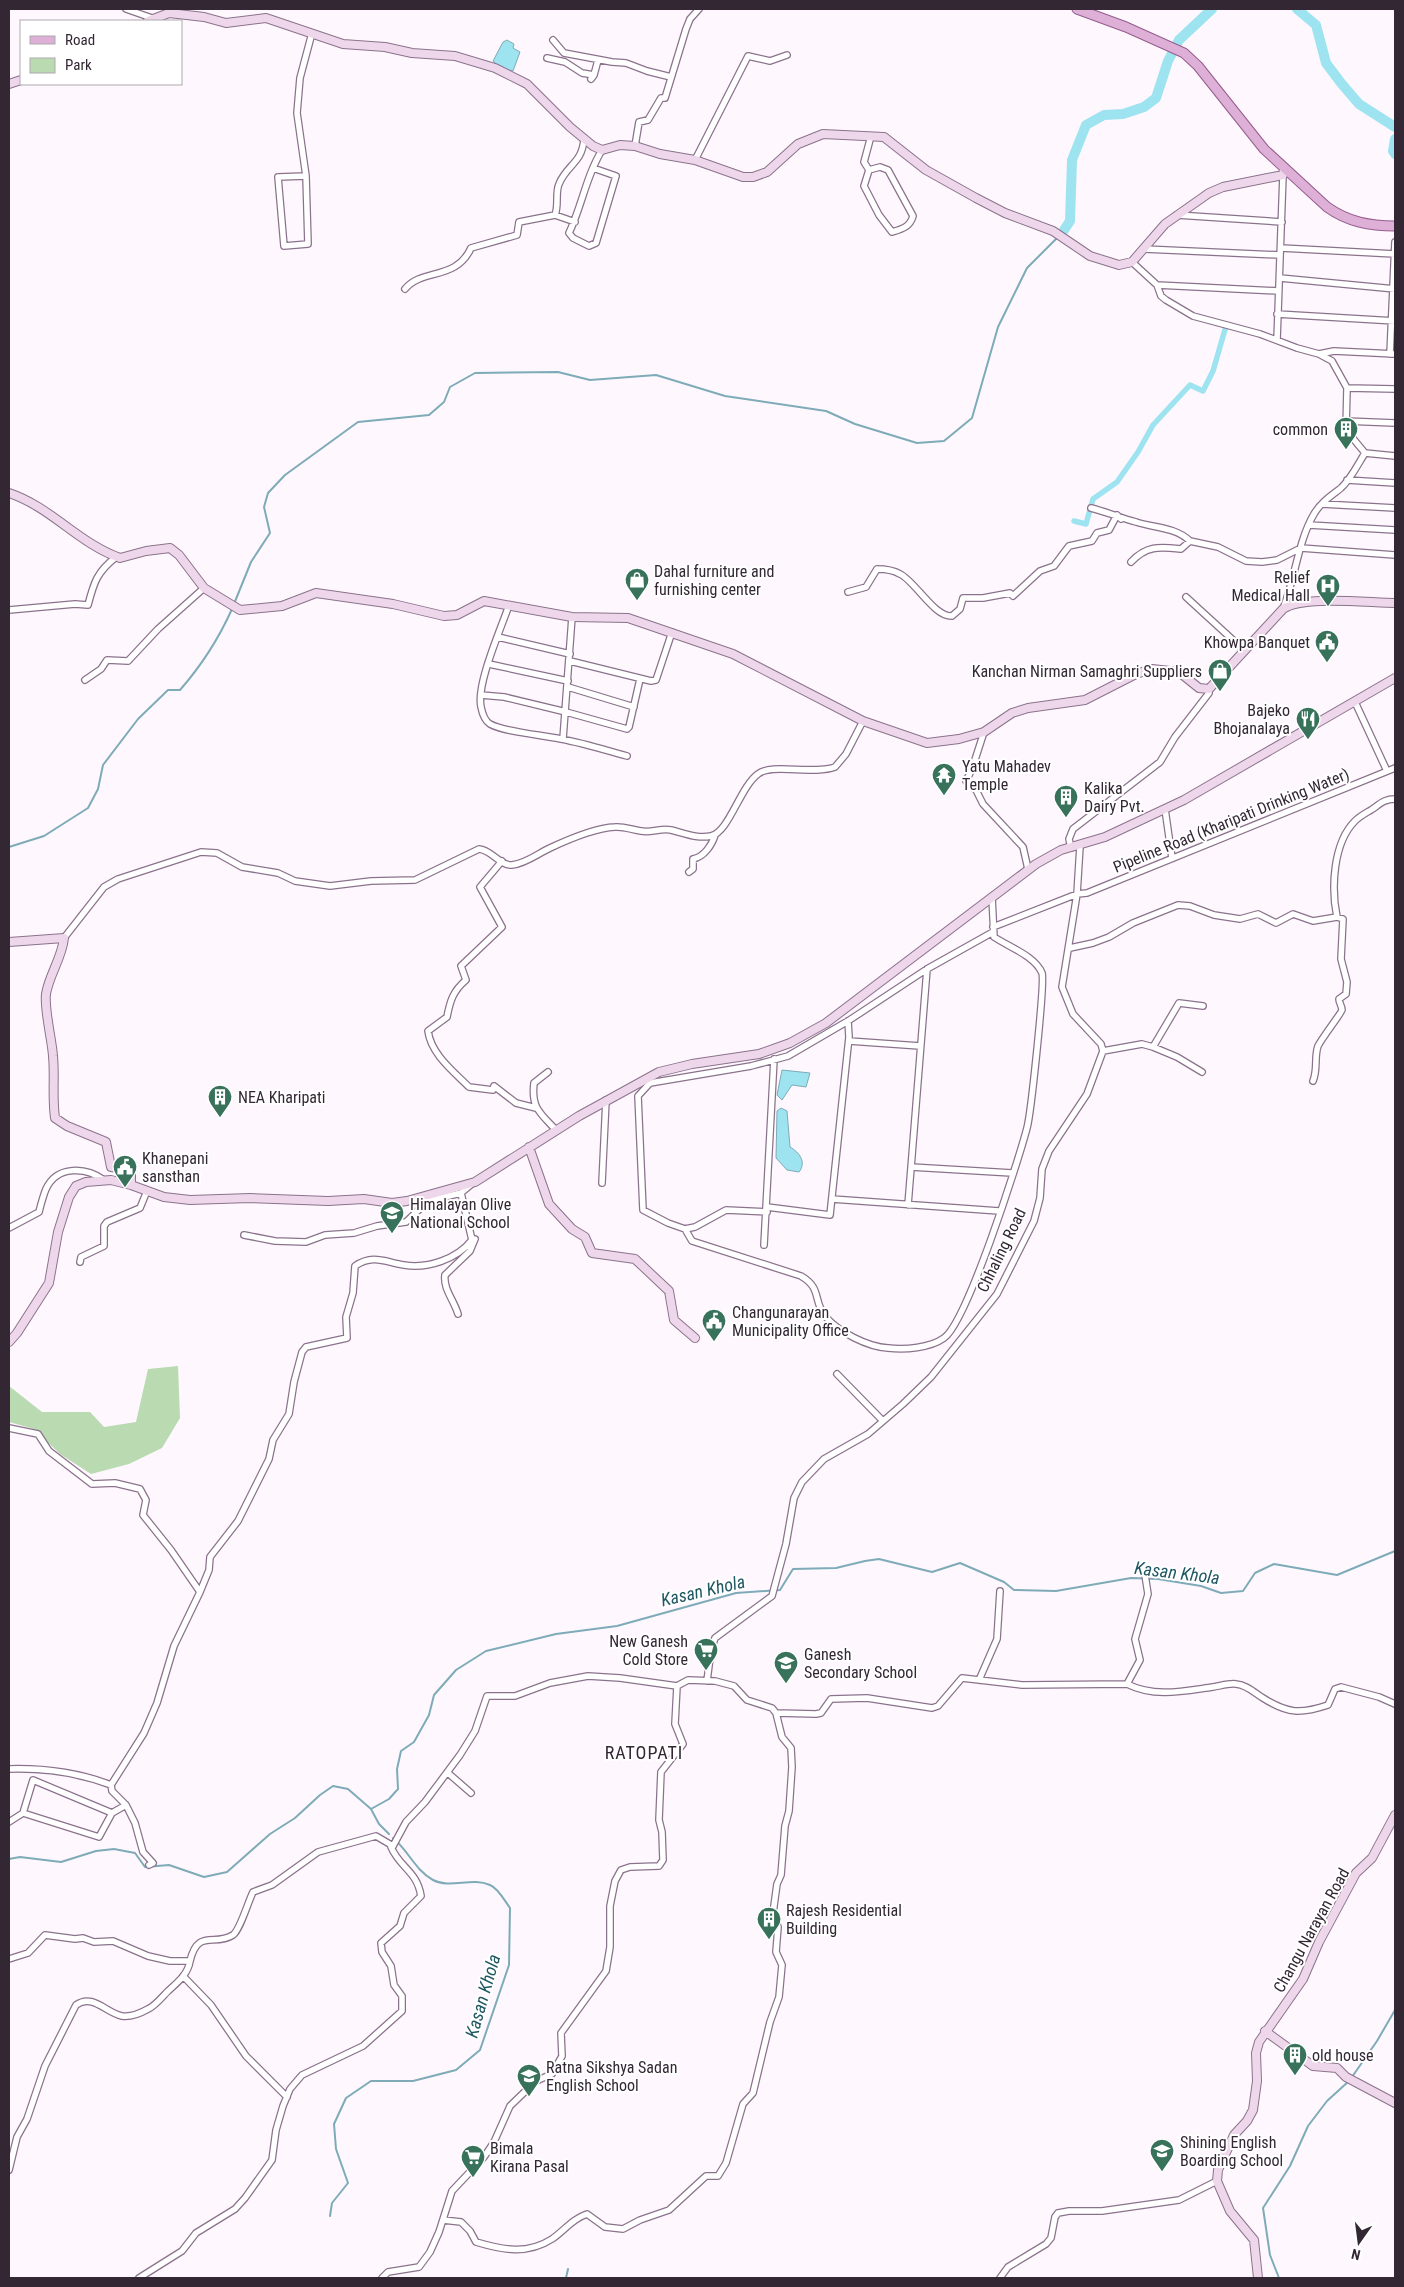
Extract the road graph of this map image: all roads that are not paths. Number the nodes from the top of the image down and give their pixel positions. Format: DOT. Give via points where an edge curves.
graph roads {
  1 [pos="126,9"];
  2 [pos="698,9"];
  3 [pos="1077,9"];
  4 [pos="150,20"];
  5 [pos="312,32"];
  6 [pos="553,40"];
  7 [pos="787,56"];
  8 [pos="547,58"];
  9 [pos="598,60"];
  10 [pos="672,77"];
  11 [pos="871,136"];
  12 [pos="584,140"];
  13 [pos="635,146"];
  14 [pos="602,150"];
  15 [pos="695,160"];
  16 [pos="593,168"];
  17 [pos="869,170"];
  18 [pos="1283,172"];
  19 [pos="306,176"];
  20 [pos="555,215"];
  21 [pos="1177,215"];
  22 [pos="575,222"];
  23 [pos="1282,222"];
  24 [pos="1395,226"];
  25 [pos="1395,242"];
  26 [pos="1144,249"];
  27 [pos="1281,252"];
  28 [pos="1395,254"];
  29 [pos="1132,262"];
  30 [pos="1280,278"];
  31 [pos="1157,285"];
  32 [pos="405,289"];
  33 [pos="1393,289"];
  34 [pos="1278,291"];
  35 [pos="1277,314"];
  36 [pos="1393,320"];
  37 [pos="1277,340"];
  38 [pos="1319,354"];
  39 [pos="1393,354"];
  40 [pos="1348,388"];
  41 [pos="1395,389"];
  42 [pos="1345,421"];
  43 [pos="1395,423"];
  44 [pos="1365,453"];
  45 [pos="1395,456"];
  46 [pos="1347,480"];
  47 [pos="1395,484"];
  48 [pos="9,493"];
  49 [pos="1322,504"];
  50 [pos="1091,508"];
  51 [pos="1395,508"];
  52 [pos="1119,517"];
  53 [pos="1309,525"];
  54 [pos="1395,530"];
  55 [pos="1190,541"];
  56 [pos="1301,548"];
  57 [pos="1395,555"];
  58 [pos="116,557"];
  59 [pos="1131,562"];
  60 [pos="204,588"];
  61 [pos="848,592"];
  62 [pos="1186,597"];
  63 [pos="1395,603"];
  64 [pos="509,605"];
  65 [pos="1283,609"];
  66 [pos="9,610"];
  67 [pos="572,618"];
  68 [pos="672,632"];
  69 [pos="498,637"];
  70 [pos="1245,651"];
  71 [pos="570,654"];
  72 [pos="570,661"];
  73 [pos="489,664"];
  74 [pos="640,678"];
  75 [pos="1395,678"];
  76 [pos="85,680"];
  77 [pos="568,684"];
  78 [pos="1208,689"];
  79 [pos="481,695"];
  80 [pos="1355,702"];
  81 [pos="634,707"];
  82 [pos="566,712"];
  83 [pos="863,721"];
  84 [pos="984,732"];
  85 [pos="563,739"];
  86 [pos="627,756"];
  87 [pos="1395,768"];
  88 [pos="1387,771"];
  89 [pos="1395,799"];
  90 [pos="1165,809"];
  91 [pos="715,835"];
  92 [pos="1080,846"];
  93 [pos="1071,848"];
  94 [pos="1172,858"];
  95 [pos="502,861"];
  96 [pos="1028,869"];
  97 [pos="689,872"];
  98 [pos="1077,894"];
  99 [pos="992,897"];
  100 [pos="1337,917"];
  101 [pos="993,929"];
  102 [pos="64,938"];
  103 [pos="9,942"];
  104 [pos="1070,948"];
  105 [pos="927,969"];
  106 [pos="1203,1006"];
  107 [pos="848,1021"];
  108 [pos="849,1041"];
  109 [pos="920,1046"];
  110 [pos="1153,1047"];
  111 [pos="1102,1051"];
  112 [pos="774,1059"];
  113 [pos="548,1072"];
  114 [pos="1202,1072"];
  115 [pos="1313,1081"];
  116 [pos="606,1100"];
  117 [pos="536,1108"];
  118 [pos="556,1130"];
  119 [pos="529,1147"];
  120 [pos="912,1166"];
  121 [pos="1012,1173"];
  122 [pos="104,1180"];
  123 [pos="475,1182"];
  124 [pos="602,1183"];
  125 [pos="131,1185"];
  126 [pos="147,1191"];
  127 [pos="461,1193"];
  128 [pos="832,1199"];
  129 [pos="908,1205"];
  130 [pos="767,1209"];
  131 [pos="999,1211"];
  132 [pos="9,1228"];
  133 [pos="685,1229"];
  134 [pos="244,1235"];
  135 [pos="472,1236"];
  136 [pos="764,1245"];
  137 [pos="80,1262"];
  138 [pos="458,1314"];
  139 [pos="695,1338"];
  140 [pos="9,1342"];
  141 [pos="837,1374"];
  142 [pos="883,1421"];
  143 [pos="9,1428"];
  144 [pos="1146,1575"];
  145 [pos="1000,1591"];
  146 [pos="200,1592"];
  147 [pos="979,1680"];
  148 [pos="707,1681"];
  149 [pos="1127,1684"];
  150 [pos="677,1686"];
  151 [pos="1395,1704"];
  152 [pos="776,1713"];
  153 [pos="9,1769"];
  154 [pos="448,1773"];
  155 [pos="111,1785"];
  156 [pos="471,1793"];
  157 [pos="126,1805"];
  158 [pos="23,1813"];
  159 [pos="112,1813"];
  160 [pos="1395,1815"];
  161 [pos="9,1822"];
  162 [pos="393,1846"];
  163 [pos="149,1865"];
  164 [pos="9,1959"];
  165 [pos="190,1961"];
  166 [pos="183,1976"];
  167 [pos="1265,2031"];
  168 [pos="287,2097"];
  169 [pos="1395,2103"];
  170 [pos="9,2170"];
  171 [pos="1218,2181"];
  172 [pos="443,2220"];
  173 [pos="139,2278"];
  174 [pos="382,2278"];
  175 [pos="1000,2278"];
  176 [pos="1258,2278"];
  1 -- 4 [label="street"];
  2 -- 10 [label="street" via="690,18"];
  3 -- 18 [label="main road" via="1184,53"];
  4 -- 5 [label="main road" via="168,13 226,23 266,18"];
  5 -- 12 [label="main road" via="343,44 455,56 495,68 527,84"];
  5 -- 19 [label="street" via="300,78 297,113"];
  6 -- 9 [label="street" via="564,53"];
  7 -- 15 [label="street" via="770,61 748,56"];
  8 -- 9 [label="street" via="565,62 593,77"];
  9 -- 10 [label="street" via="626,63 646,72"];
  10 -- 13 [label="street" via="665,98 661,98 648,120 640,122"];
  11 -- 15 [label="main road" via="829,133 810,138 794,146 767,172 752,177 743,177"];
  11 -- 17 [label="street" via="864,162"];
  11 -- 29 [label="main road" via="886,138 926,170 976,198 1053,231 1090,256 1119,265"];
  12 -- 14 [label="main road"];
  12 -- 20 [label="street" via="583,151 558,185 559,206"];
  13 -- 14 [label="main road" via="620,145"];
  13 -- 15 [label="main road"];
  14 -- 16 [label="street"];
  16 -- 22 [label="street" via="585,184"];
  16 -- 22 [label="street" via="616,176 596,243 589,246 573,238 569,233"];
  17 -- 17 [label="street" via="864,186 880,215 892,232 904,228 911,223 913,216 888,170"];
  18 -- 21 [label="main road" via="1223,187"];
  18 -- 23 [label="street"];
  18 -- 24 [label="main road" via="1339,215 1362,223"];
  19 -- 19 [label="street" via="308,244 284,246 278,177"];
  20 -- 22 [label="street"];
  20 -- 32 [label="street" via="520,222 517,235 471,248 466,260 441,274 412,282"];
  21 -- 23 [label="street"];
  21 -- 26 [label="main road"];
  23 -- 27 [label="street"];
  25 -- 28 [label="street"];
  26 -- 27 [label="street"];
  26 -- 29 [label="main road"];
  27 -- 28 [label="street"];
  27 -- 30 [label="street"];
  28 -- 33 [label="street"];
  29 -- 31 [label="street"];
  30 -- 33 [label="street"];
  30 -- 34 [label="street"];
  31 -- 34 [label="street"];
  31 -- 37 [label="street" via="1161,296 1193,316"];
  33 -- 36 [label="street"];
  34 -- 35 [label="street"];
  35 -- 36 [label="street"];
  35 -- 37 [label="street"];
  36 -- 39 [label="street"];
  37 -- 38 [label="street"];
  38 -- 39 [label="street" via="1334,351"];
  38 -- 40 [label="street" via="1332,361"];
  40 -- 41 [label="street"];
  40 -- 42 [label="street"];
  42 -- 43 [label="street"];
  42 -- 44 [label="street" via="1346,430"];
  44 -- 45 [label="street"];
  44 -- 46 [label="street"];
  46 -- 47 [label="street"];
  46 -- 49 [label="street"];
  48 -- 58 [label="main road" via="36,504 78,536"];
  49 -- 51 [label="street"];
  49 -- 53 [label="street"];
  50 -- 52 [label="street"];
  52 -- 55 [label="street" via="1183,535"];
  52 -- 61 [label="street" via="1109,530 1097,533 1092,541 1069,546 1054,566 1040,571 1013,596 1010,592 983,598 963,598 960,609 952,616 941,613 901,574 884,569 876,569 866,587"];
  53 -- 54 [label="street"];
  53 -- 56 [label="street"];
  55 -- 56 [label="street" via="1218,547 1246,561 1277,560"];
  55 -- 59 [label="street" via="1181,549 1155,546"];
  56 -- 57 [label="street"];
  56 -- 65 [label="street"];
  58 -- 60 [label="main road" via="170,548"];
  58 -- 66 [label="street" via="102,568 88,605"];
  60 -- 64 [label="main road" via="240,610 282,606 316,593 393,604 444,616 457,615 481,601"];
  60 -- 76 [label="street" via="128,661 107,660 101,669"];
  62 -- 70 [label="street"];
  63 -- 65 [label="main road" via="1309,602 1290,604"];
  64 -- 67 [label="main road"];
  64 -- 69 [label="street"];
  65 -- 70 [label="main road"];
  67 -- 68 [label="main road" via="628,618"];
  67 -- 71 [label="street"];
  68 -- 74 [label="street" via="659,676 651,681"];
  68 -- 83 [label="main road" via="733,654"];
  69 -- 71 [label="street"];
  69 -- 73 [label="street"];
  70 -- 78 [label="main road"];
  71 -- 72 [label="street"];
  72 -- 74 [label="street"];
  72 -- 77 [label="street"];
  73 -- 77 [label="street"];
  73 -- 79 [label="street"];
  74 -- 81 [label="street"];
  75 -- 80 [label="main road"];
  77 -- 81 [label="street"];
  77 -- 82 [label="street"];
  78 -- 84 [label="main road" via="1198,688 1179,672 1152,668 1085,700 1019,710"];
  78 -- 93 [label="street" via="1209,693 1160,762 1073,829 1069,839"];
  79 -- 82 [label="street"];
  79 -- 85 [label="street" via="481,708 489,724"];
  80 -- 88 [label="street"];
  80 -- 90 [label="main road"];
  81 -- 82 [label="street" via="627,729"];
  82 -- 85 [label="street"];
  83 -- 84 [label="main road" via="927,743"];
  83 -- 91 [label="street" via="835,768 798,771 771,768 758,773"];
  84 -- 96 [label="street" via="966,780 983,804 1023,847"];
  85 -- 86 [label="street"];
  87 -- 88 [label="street, Pipeline Road (Kharipati Drinking Water)"];
  88 -- 94 [label="street, Pipeline Road (Kharipati Drinking Water)"];
  89 -- 100 [label="street" via="1383,800 1349,828 1334,867"];
  90 -- 92 [label="main road"];
  90 -- 94 [label="street"];
  91 -- 95 [label="street" via="697,836 669,830 643,832 612,827 550,848 515,865"];
  91 -- 97 [label="street" via="702,855 692,859 693,869"];
  92 -- 93 [label="main road"];
  92 -- 98 [label="street"];
  93 -- 96 [label="main road"];
  94 -- 98 [label="street, Pipeline Road (Kharipati Drinking Water)" via="1087,893"];
  95 -- 102 [label="street" via="479,849 415,880 330,886 298,882 278,873 242,867 217,853 202,852 118,879 104,887"];
  95 -- 117 [label="street" via="480,886 502,927 461,966 466,980 451,998 447,1018 428,1031 429,1040 439,1056 469,1087 493,1090 494,1086 516,1103"];
  96 -- 99 [label="main road"];
  98 -- 101 [label="street, Pipeline Road (Kharipati Drinking Water)"];
  98 -- 104 [label="street"];
  99 -- 101 [label="street"];
  99 -- 116 [label="main road" via="801,1038 759,1054 659,1072"];
  100 -- 104 [label="street" via="1314,921 1292,914 1276,923 1258,914 1240,918 1178,905 1093,944"];
  100 -- 115 [label="street" via="1343,919 1341,959 1347,982 1346,994 1339,999 1342,1009 1339,1016 1327,1028 1317,1048 1317,1071"];
  101 -- 105 [label="street, Pipeline Road (Kharipati Drinking Water)"];
  101 -- 121 [label="street" via="994,937 1038,966 1043,976 1028,1126"];
  102 -- 103 [label="main road"];
  102 -- 125 [label="main road" via="46,995 53,1055 55,1118 106,1142 110,1167 131,1170"];
  104 -- 111 [label="street" via="1062,987 1067,1004 1077,1021 1101,1044"];
  105 -- 107 [label="street, Pipeline Road (Kharipati Drinking Water)"];
  105 -- 109 [label="street"];
  106 -- 110 [label="street" via="1179,1003"];
  107 -- 108 [label="street"];
  107 -- 112 [label="street, Pipeline Road (Kharipati Drinking Water)" via="788,1056"];
  108 -- 109 [label="street"];
  108 -- 128 [label="street"];
  109 -- 120 [label="street"];
  110 -- 111 [label="street" via="1142,1044"];
  110 -- 114 [label="street"];
  111 -- 142 [label="street, Chhaling Road" via="1087,1094 1049,1151 1042,1169 1040,1198 1034,1220 997,1294 931,1377"];
  112 -- 130 [label="street"];
  112 -- 133 [label="street, Pipeline Road (Kharipati Drinking Water)" via="751,1066 650,1083 638,1096 642,1208 654,1217"];
  113 -- 117 [label="street" via="534,1083 533,1102"];
  116 -- 118 [label="main road"];
  116 -- 124 [label="street"];
  117 -- 118 [label="street"];
  118 -- 119 [label="main road"];
  119 -- 123 [label="main road"];
  119 -- 139 [label="main road" via="548,1204 572,1229 585,1237 592,1253 635,1259 669,1291 674,1320"];
  120 -- 121 [label="street"];
  120 -- 129 [label="street"];
  121 -- 131 [label="street"];
  122 -- 125 [label="main road"];
  122 -- 132 [label="street" via="94,1172 61,1172 46,1187 39,1212"];
  122 -- 140 [label="main road" via="76,1186 69,1197 58,1232 49,1283"];
  123 -- 126 [label="main road" via="408,1202 364,1199 190,1200"];
  123 -- 127 [label="street"];
  125 -- 126 [label="main road"];
  126 -- 137 [label="street" via="140,1208 107,1222 104,1246 81,1256"];
  127 -- 134 [label="street" via="428,1201 406,1222 354,1233 325,1235 306,1242 275,1242"];
  127 -- 135 [label="street"];
  128 -- 129 [label="street"];
  128 -- 130 [label="street" via="830,1215"];
  129 -- 131 [label="street"];
  130 -- 133 [label="street" via="726,1210"];
  130 -- 136 [label="street"];
  131 -- 133 [label="street" via="959,1316 944,1338 919,1347 887,1348 852,1337 825,1316 812,1282 692,1241"];
  135 -- 138 [label="street" via="474,1243 470,1251 445,1275 446,1289"];
  135 -- 146 [label="street" via="472,1240 458,1253 428,1265 405,1265 372,1258 355,1266 353,1293 346,1317 347,1338 306,1347 302,1352 289,1414 273,1440 269,1459 238,1521 210,1557 209,1570"];
  141 -- 142 [label="street"];
  142 -- 148 [label="street, Chhaling Road" via="868,1434 824,1459 802,1482 794,1498 772,1596 715,1638"];
  143 -- 146 [label="street" via="38,1434 49,1451 92,1484 115,1483 140,1489 146,1500 143,1515"];
  144 -- 149 [label="street" via="1148,1594 1135,1639 1140,1660"];
  145 -- 147 [label="street" via="997,1639"];
  146 -- 155 [label="street" via="174,1646 157,1703 144,1733"];
  147 -- 149 [label="street" via="1022,1685"];
  147 -- 152 [label="street" via="962,1678 938,1706 932,1708 867,1698 831,1699 821,1713"];
  148 -- 150 [label="street" via="688,1680"];
  148 -- 152 [label="street" via="734,1686 748,1700 772,1708"];
  149 -- 151 [label="street" via="1141,1691 1163,1693 1237,1684 1291,1712 1307,1712 1328,1705 1336,1689 1341,1687"];
  150 -- 154 [label="street" via="588,1676 550,1683 515,1696 487,1696 475,1731"];
  150 -- 172 [label="street" via="675,1724 683,1744 661,1772 659,1820 663,1860 659,1866 621,1870 615,1881 610,1906 610,1947 606,1970 561,2033 562,2056 553,2072 536,2081 510,2106 484,2158 452,2190"];
  152 -- 172 [label="street" via="782,1737 791,1748 792,1766 774,1914 778,1927 776,1952 782,1965 779,1997 753,2093 743,2104 728,2156 718,2176 706,2176 669,2210 623,2229 605,2227 587,2214 574,2219 552,2238 518,2251 476,2242 461,2222"];
  153 -- 155 [label="street" via="42,1768 87,1776"];
  154 -- 156 [label="street"];
  154 -- 162 [label="street" via="406,1822"];
  155 -- 157 [label="street" via="112,1792"];
  157 -- 159 [label="street"];
  157 -- 163 [label="street" via="143,1852 153,1863"];
  158 -- 159 [label="street" via="99,1837"];
  158 -- 159 [label="street" via="34,1780"];
  158 -- 161 [label="street"];
  160 -- 167 [label="main road, Changu Narayan Road" via="1372,1858 1356,1873 1303,1979"];
  162 -- 165 [label="street" via="376,1836 318,1852 272,1886 253,1892 239,1928 224,1938 208,1938 200,1942"];
  162 -- 168 [label="street" via="395,1858 414,1876 421,1896 404,1913 400,1926 381,1943 382,1952 391,1966 394,1986 402,1996 402,2011 363,2046 302,2076"];
  164 -- 165 [label="street" via="28,1953 45,1935 94,1942 113,1941 148,1956"];
  165 -- 166 [label="street"];
  166 -- 168 [label="street" via="211,2005 246,2056"];
  166 -- 170 [label="street" via="150,2008 135,2015 121,2016 95,2002 76,2005 45,2066 27,2119 17,2137"];
  167 -- 169 [label="main road" via="1313,2066 1337,2068 1346,2077"];
  167 -- 171 [label="main road, Changu Narayan Road" via="1256,2053 1257,2081 1252,2114 1234,2135 1218,2170"];
  168 -- 173 [label="street" via="276,2130 272,2160 246,2198 235,2209 196,2233 182,2251"];
  171 -- 175 [label="street" via="1179,2200 1102,2211 1058,2213 1046,2244 1008,2267"];
  171 -- 176 [label="main road" via="1230,2211 1254,2240"];
  172 -- 174 [label="street" via="430,2252 419,2267 388,2272"];
}
